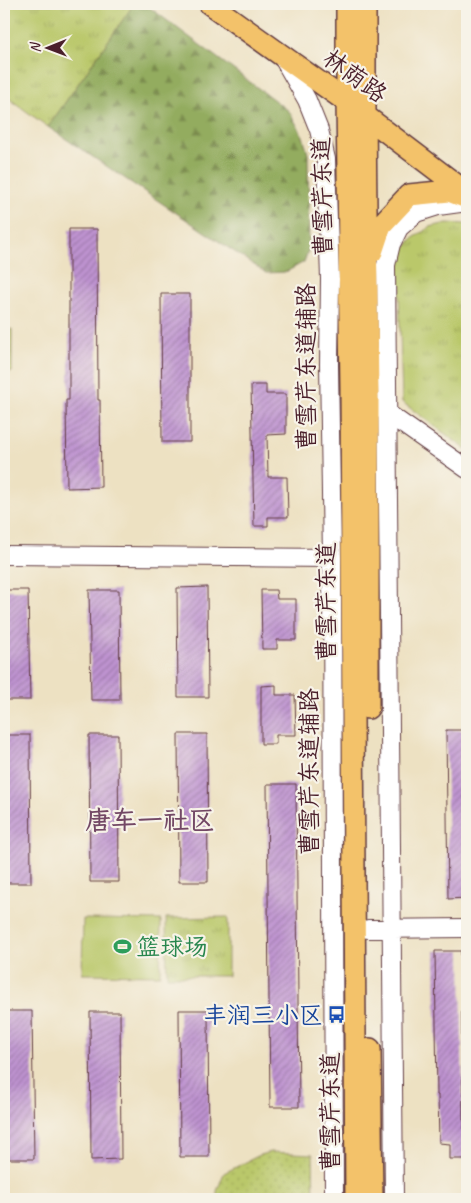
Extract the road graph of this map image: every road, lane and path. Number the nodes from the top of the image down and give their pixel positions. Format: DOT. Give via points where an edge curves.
graph roads {
  1 [pos="210,4"];
  2 [pos="347,4"];
  3 [pos="365,4"];
  4 [pos="282,55"];
  5 [pos="347,102"];
  6 [pos="365,115"];
  7 [pos="467,193"];
  8 [pos="467,198"];
  9 [pos="467,202"];
  10 [pos="366,271"];
  11 [pos="328,364"];
  12 [pos="359,393"];
  13 [pos="388,413"];
  14 [pos="467,469"];
  15 [pos="4,555"];
  16 [pos="332,558"];
  17 [pos="467,928"];
  18 [pos="368,929"];
  19 [pos="392,929"];
  20 [pos="334,1199"];
  21 [pos="356,1199"];
  22 [pos="372,1199"];
  23 [pos="394,1199"];
  1 -- 4 [label="main road, 林荫路"];
  2 -- 5 [label="main road, 曹雪芹东道"];
  3 -- 6 [label="main road, 曹雪芹东道"];
  4 -- 5 [label="main road, 林荫路"];
  4 -- 11 [label="street, 曹雪芹东道辅路" via="307,100 326,159 330,279"];
  5 -- 6 [label="main road, 林荫路"];
  5 -- 12 [label="main road, 曹雪芹东道"];
  6 -- 7 [label="main road, 林荫路"];
  6 -- 10 [label="main road, 曹雪芹东道"];
  8 -- 10 [label="main road" via="449,191 409,195 381,224"];
  9 -- 13 [label="street" via="416,213 399,228 391,244 386,265"];
  10 -- 12 [label="main road, 曹雪芹东道"];
  11 -- 12 [label="street"];
  11 -- 16 [label="street, 曹雪芹东道辅路"];
  12 -- 13 [label="street"];
  12 -- 18 [label="main road, 曹雪芹东道"];
  12 -- 21 [label="main road, 曹雪芹东道"];
  13 -- 14 [label="street"];
  13 -- 19 [label="street"];
  15 -- 16 [label="street"];
  16 -- 20 [label="street, 曹雪芹东道辅路"];
  17 -- 19 [label="street"];
  18 -- 19 [label="street"];
  18 -- 22 [label="main road, 曹雪芹东道"];
  19 -- 23 [label="street"];
}
